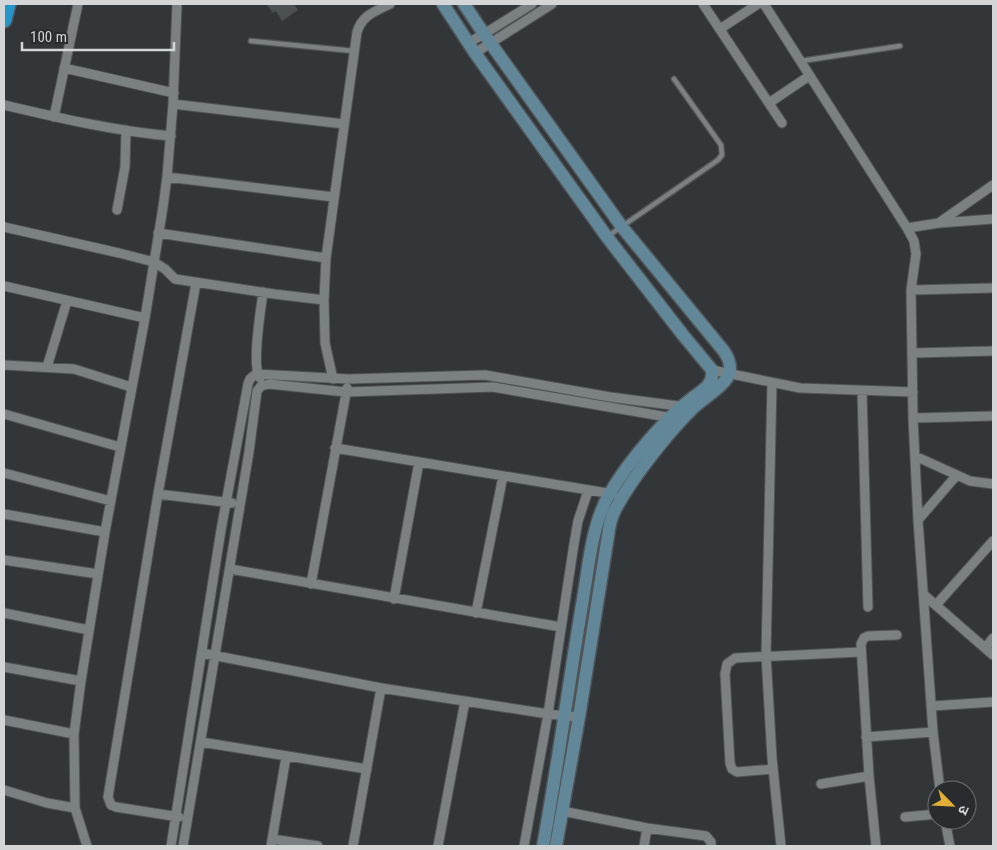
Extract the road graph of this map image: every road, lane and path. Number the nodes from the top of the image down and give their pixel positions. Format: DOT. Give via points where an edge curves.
graph roads {
  1 [pos="78,4"];
  2 [pos="177,4"];
  3 [pos="390,4"];
  4 [pos="443,4"];
  5 [pos="464,4"];
  6 [pos="532,4"];
  7 [pos="552,4"];
  8 [pos="703,4"];
  9 [pos="758,4"];
  10 [pos="764,4"];
  11 [pos="720,29"];
  12 [pos="487,39"];
  13 [pos="251,41"];
  14 [pos="900,46"];
  15 [pos="471,48"];
  16 [pos="354,52"];
  17 [pos="801,61"];
  18 [pos="64,68"];
  19 [pos="809,76"];
  20 [pos="674,79"];
  21 [pos="174,93"];
  22 [pos="768,103"];
  23 [pos="173,104"];
  24 [pos="4,105"];
  25 [pos="54,117"];
  26 [pos="782,123"];
  27 [pos="344,124"];
  28 [pos="126,130"];
  29 [pos="171,136"];
  30 [pos="167,177"];
  31 [pos="993,185"];
  32 [pos="334,197"];
  33 [pos="117,210"];
  34 [pos="993,219"];
  35 [pos="939,223"];
  36 [pos="4,227"];
  37 [pos="622,227"];
  38 [pos="907,228"];
  39 [pos="158,233"];
  40 [pos="607,237"];
  41 [pos="326,258"];
  42 [pos="154,262"];
  43 [pos="196,283"];
  44 [pos="4,286"];
  45 [pos="993,288"];
  46 [pos="911,290"];
  47 [pos="263,292"];
  48 [pos="324,300"];
  49 [pos="67,301"];
  50 [pos="145,318"];
  51 [pos="993,351"];
  52 [pos="913,353"];
  53 [pos="4,365"];
  54 [pos="48,367"];
  55 [pos="712,370"];
  56 [pos="729,373"];
  57 [pos="256,374"];
  58 [pos="333,379"];
  59 [pos="348,379"];
  60 [pos="772,383"];
  61 [pos="264,384"];
  62 [pos="131,387"];
  63 [pos="862,391"];
  64 [pos="346,392"];
  65 [pos="913,392"];
  66 [pos="682,413"];
  67 [pos="4,414"];
  68 [pos="993,416"];
  69 [pos="913,418"];
  70 [pos="120,447"];
  71 [pos="335,448"];
  72 [pos="915,456"];
  73 [pos="418,462"];
  74 [pos="4,473"];
  75 [pos="503,476"];
  76 [pos="956,476"];
  77 [pos="993,484"];
  78 [pos="588,491"];
  79 [pos="610,493"];
  80 [pos="158,494"];
  81 [pos="623,496"];
  82 [pos="110,501"];
  83 [pos="226,502"];
  84 [pos="239,504"];
  85 [pos="4,514"];
  86 [pos="918,520"];
  87 [pos="105,532"];
  88 [pos="993,541"];
  89 [pos="4,560"];
  90 [pos="230,570"];
  91 [pos="98,574"];
  92 [pos="311,584"];
  93 [pos="922,594"];
  94 [pos="394,599"];
  95 [pos="936,605"];
  96 [pos="868,607"];
  97 [pos="4,613"];
  98 [pos="476,613"];
  99 [pos="561,627"];
  100 [pos="89,630"];
  101 [pos="897,635"];
  102 [pos="993,638"];
  103 [pos="985,648"];
  104 [pos="860,652"];
  105 [pos="202,653"];
  106 [pos="766,655"];
  107 [pos="993,655"];
  108 [pos="216,656"];
  109 [pos="4,667"];
  110 [pos="81,681"];
  111 [pos="381,688"];
  112 [pos="465,701"];
  113 [pos="993,702"];
  114 [pos="932,706"];
  115 [pos="548,714"];
  116 [pos="564,716"];
  117 [pos="579,717"];
  118 [pos="4,720"];
  119 [pos="933,732"];
  120 [pos="74,734"];
  121 [pos="866,737"];
  122 [pos="202,742"];
  123 [pos="286,757"];
  124 [pos="773,768"];
  125 [pos="367,769"];
  126 [pos="869,776"];
  127 [pos="939,780"];
  128 [pos="821,784"];
  129 [pos="4,790"];
  130 [pos="75,808"];
  131 [pos="562,811"];
  132 [pos="927,815"];
  133 [pos="176,816"];
  134 [pos="187,817"];
  135 [pos="905,817"];
  136 [pos="647,828"];
  137 [pos="947,830"];
  138 [pos="272,843"];
  139 [pos="87,846"];
  140 [pos="171,846"];
  141 [pos="183,846"];
  142 [pos="318,846"];
  143 [pos="353,846"];
  144 [pos="438,846"];
  145 [pos="524,846"];
  146 [pos="543,846"];
  147 [pos="556,846"];
  148 [pos="644,846"];
  149 [pos="712,846"];
  150 [pos="780,846"];
  151 [pos="876,846"];
  152 [pos="950,846"];
  1 -- 18 [label="street"];
  2 -- 21 [label="street"];
  3 -- 16 [label="street" via="363,19"];
  4 -- 15 [label="street"];
  5 -- 12 [label="street"];
  6 -- 12 [label="street"];
  7 -- 12 [label="street"];
  8 -- 11 [label="street"];
  9 -- 11 [label="street"];
  10 -- 17 [label="street"];
  11 -- 22 [label="street"];
  12 -- 15 [label="street"];
  12 -- 37 [label="street"];
  13 -- 16 [label="lane"];
  14 -- 17 [label="lane"];
  15 -- 40 [label="street"];
  16 -- 27 [label="street"];
  17 -- 19 [label="street"];
  18 -- 21 [label="street"];
  18 -- 25 [label="street"];
  19 -- 22 [label="street"];
  19 -- 38 [label="street"];
  20 -- 37 [label="lane" via="721,145 722,154"];
  21 -- 23 [label="street"];
  22 -- 26 [label="street"];
  23 -- 27 [label="street"];
  23 -- 29 [label="street"];
  24 -- 25 [label="street"];
  25 -- 28 [label="street"];
  27 -- 32 [label="street"];
  28 -- 29 [label="street"];
  28 -- 33 [label="street" via="125,167"];
  29 -- 30 [label="street"];
  30 -- 32 [label="street"];
  30 -- 39 [label="street"];
  31 -- 35 [label="street"];
  32 -- 41 [label="street"];
  34 -- 35 [label="street"];
  35 -- 38 [label="street"];
  36 -- 42 [label="street"];
  37 -- 40 [label="lane"];
  37 -- 56 [label="street" via="729,358"];
  38 -- 46 [label="street" via="916,254"];
  39 -- 41 [label="street"];
  39 -- 42 [label="street"];
  40 -- 55 [label="street"];
  41 -- 48 [label="street"];
  42 -- 43 [label="street" via="175,279"];
  42 -- 50 [label="street"];
  43 -- 47 [label="street"];
  43 -- 80 [label="street"];
  44 -- 49 [label="street"];
  45 -- 46 [label="street"];
  46 -- 52 [label="street"];
  47 -- 48 [label="street"];
  47 -- 57 [label="street"];
  48 -- 58 [label="street" via="325,342"];
  49 -- 50 [label="street"];
  49 -- 54 [label="street"];
  50 -- 62 [label="street"];
  51 -- 52 [label="street"];
  52 -- 65 [label="street"];
  53 -- 54 [label="street"];
  54 -- 62 [label="street" via="74,369"];
  55 -- 56 [label="street"];
  55 -- 66 [label="street" via="713,376 706,388"];
  56 -- 60 [label="street"];
  56 -- 66 [label="street" via="724,382"];
  57 -- 58 [label="street"];
  57 -- 61 [label="street"];
  57 -- 83 [label="street" via="248,384"];
  58 -- 59 [label="street"];
  59 -- 64 [label="street"];
  59 -- 66 [label="street" via="485,375"];
  60 -- 63 [label="street" via="800,388"];
  60 -- 106 [label="street"];
  61 -- 64 [label="street"];
  61 -- 84 [label="street" via="257,392"];
  62 -- 70 [label="street"];
  63 -- 65 [label="street"];
  63 -- 96 [label="street"];
  64 -- 66 [label="street" via="493,387"];
  64 -- 71 [label="street"];
  65 -- 69 [label="street"];
  66 -- 79 [label="street" via="640,453"];
  66 -- 81 [label="street"];
  67 -- 70 [label="street"];
  68 -- 69 [label="street"];
  69 -- 72 [label="street"];
  70 -- 82 [label="street"];
  71 -- 73 [label="street"];
  71 -- 92 [label="street"];
  72 -- 76 [label="street"];
  72 -- 86 [label="street"];
  73 -- 75 [label="street"];
  73 -- 94 [label="street"];
  74 -- 82 [label="street"];
  75 -- 78 [label="street"];
  75 -- 98 [label="street"];
  76 -- 77 [label="street"];
  76 -- 86 [label="street"];
  78 -- 79 [label="street"];
  78 -- 99 [label="street" via="578,521"];
  79 -- 81 [label="street"];
  79 -- 116 [label="street" via="598,522"];
  80 -- 83 [label="street"];
  80 -- 133 [label="street" via="108,797 111,805 116,807"];
  81 -- 117 [label="street" via="614,512 608,536"];
  82 -- 87 [label="street"];
  83 -- 84 [label="street"];
  83 -- 105 [label="street"];
  84 -- 90 [label="street"];
  85 -- 87 [label="street"];
  86 -- 93 [label="street"];
  87 -- 91 [label="street"];
  88 -- 95 [label="street"];
  89 -- 91 [label="street"];
  90 -- 92 [label="street"];
  90 -- 108 [label="street"];
  91 -- 100 [label="street"];
  92 -- 94 [label="street"];
  93 -- 95 [label="street"];
  93 -- 114 [label="street"];
  94 -- 98 [label="street"];
  95 -- 103 [label="street"];
  97 -- 100 [label="street"];
  98 -- 99 [label="street"];
  99 -- 115 [label="street"];
  100 -- 110 [label="street"];
  101 -- 104 [label="street" via="864,638"];
  102 -- 103 [label="street"];
  103 -- 107 [label="street"];
  104 -- 106 [label="street"];
  104 -- 121 [label="street"];
  105 -- 108 [label="street"];
  105 -- 133 [label="street"];
  106 -- 124 [label="street"];
  106 -- 124 [label="street" via="735,658 726,668 730,763 737,772"];
  108 -- 111 [label="street"];
  108 -- 122 [label="street"];
  109 -- 110 [label="street"];
  110 -- 120 [label="street"];
  111 -- 112 [label="street"];
  111 -- 125 [label="street"];
  112 -- 115 [label="street"];
  112 -- 144 [label="street"];
  113 -- 114 [label="street"];
  114 -- 119 [label="street"];
  115 -- 116 [label="street"];
  115 -- 145 [label="street"];
  116 -- 117 [label="street"];
  116 -- 146 [label="street"];
  117 -- 131 [label="street"];
  118 -- 120 [label="street"];
  119 -- 121 [label="street"];
  119 -- 127 [label="street"];
  120 -- 130 [label="street"];
  121 -- 126 [label="street"];
  122 -- 123 [label="street"];
  122 -- 134 [label="street"];
  123 -- 125 [label="street"];
  123 -- 138 [label="street"];
  124 -- 150 [label="street"];
  125 -- 143 [label="street"];
  126 -- 128 [label="street"];
  126 -- 151 [label="street"];
  129 -- 130 [label="street"];
  130 -- 139 [label="street"];
  131 -- 136 [label="street"];
  131 -- 147 [label="street"];
  132 -- 135 [label="street"];
  133 -- 134 [label="street"];
  133 -- 140 [label="street"];
  134 -- 141 [label="street"];
  136 -- 148 [label="street"];
  136 -- 149 [label="street" via="706,836"];
  137 -- 152 [label="street"];
  138 -- 142 [label="street"];
}
